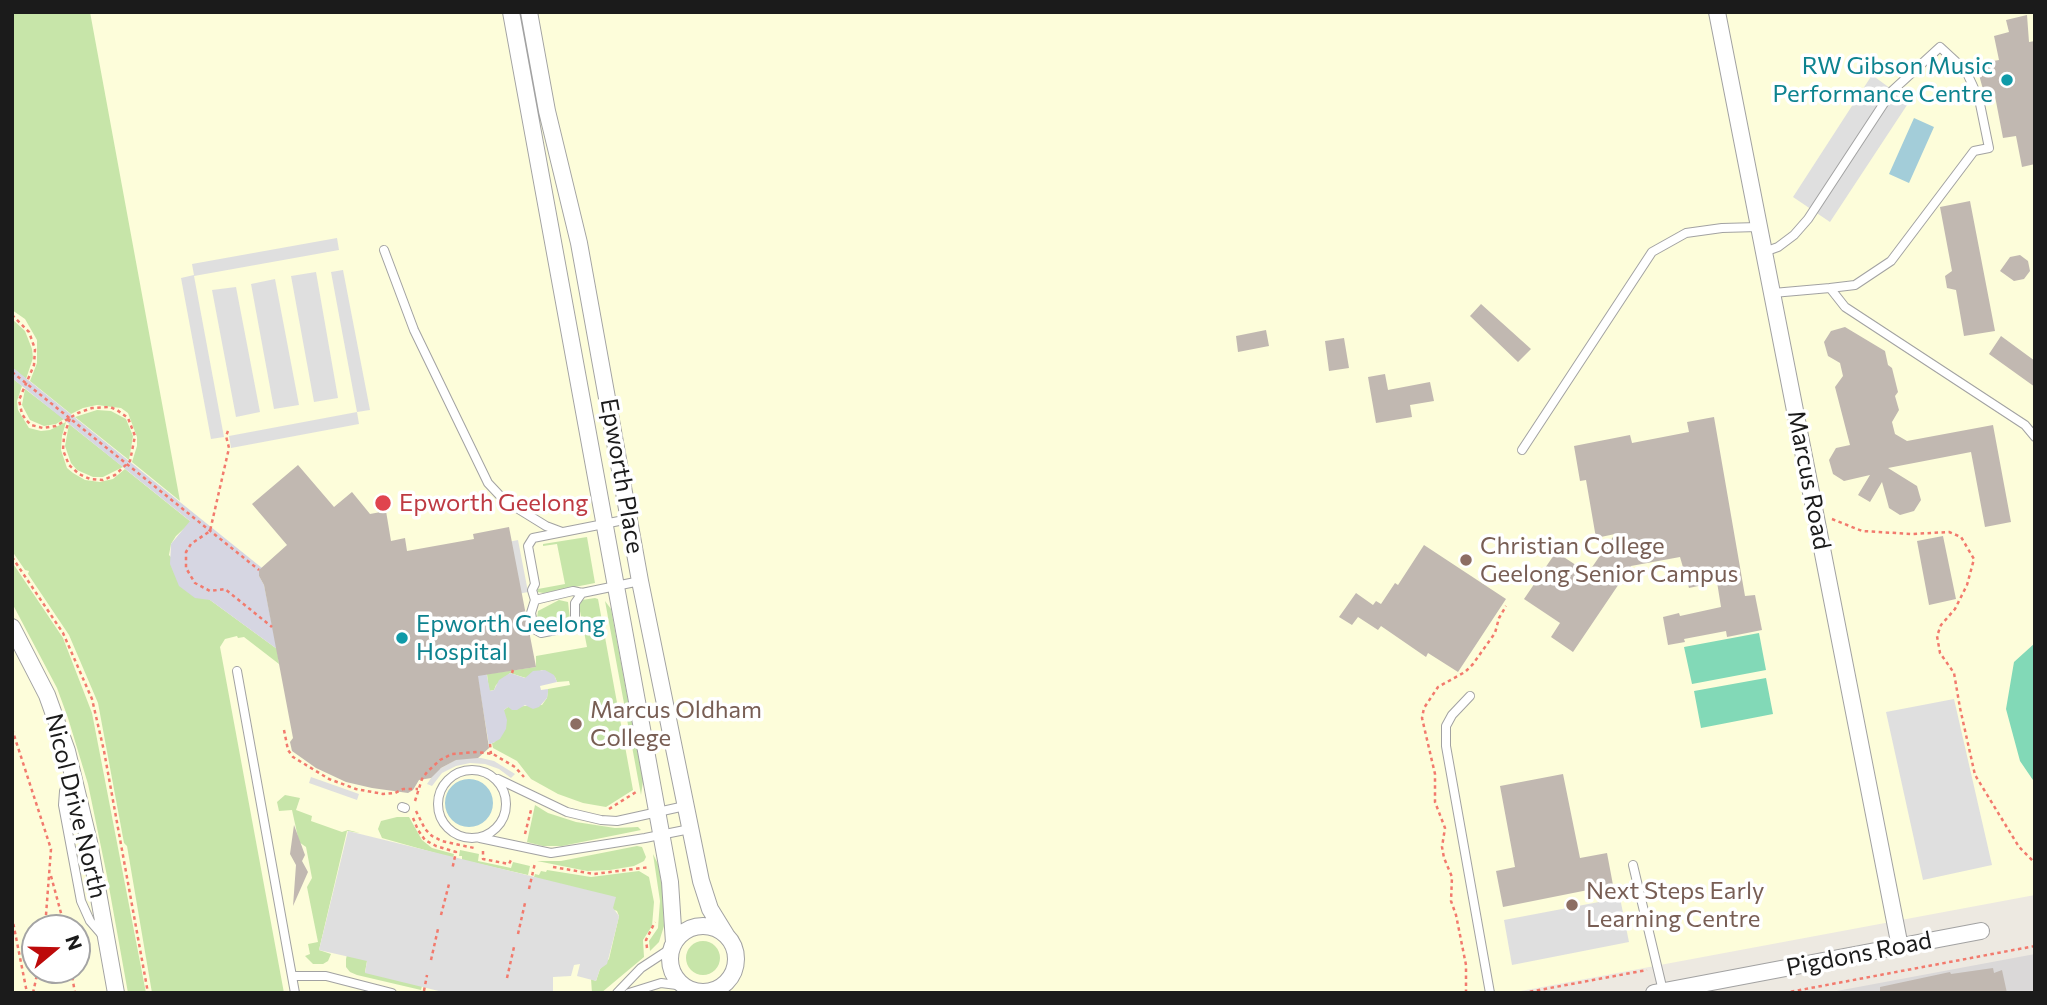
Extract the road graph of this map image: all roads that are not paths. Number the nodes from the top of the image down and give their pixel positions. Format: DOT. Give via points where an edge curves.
graph roads {
  1 [pos="511,12"];
  2 [pos="529,12"];
  3 [pos="1717,12"];
  4 [pos="1758,227"];
  5 [pos="384,250"];
  6 [pos="1764,252"];
  7 [pos="1830,288"];
  8 [pos="1773,293"];
  9 [pos="2035,437"];
  10 [pos="1522,450"];
  11 [pos="629,519"];
  12 [pos="604,525"];
  13 [pos="562,533"];
  14 [pos="640,581"];
  15 [pos="615,586"];
  16 [pos="582,593"];
  17 [pos="535,600"];
  18 [pos="12,627"];
  19 [pos="237,671"];
  20 [pos="1470,696"];
  21 [pos="492,776"];
  22 [pos="685,806"];
  23 [pos="656,812"];
  24 [pos="690,829"];
  25 [pos="661,835"];
  26 [pos="480,838"];
  27 [pos="1633,865"];
  28 [pos="1981,931"];
  29 [pos="726,935"];
  30 [pos="673,945"];
  31 [pos="1899,947"];
  32 [pos="735,968"];
  33 [pos="112,973"];
  34 [pos="292,976"];
  35 [pos="688,989"];
  36 [pos="1658,992"];
  37 [pos="109,993"];
  38 [pos="116,993"];
  39 [pos="295,993"];
  40 [pos="392,993"];
  41 [pos="617,993"];
  42 [pos="629,993"];
  43 [pos="731,993"];
  44 [pos="1490,993"];
  1 -- 12 [label="street, Epworth Place"];
  2 -- 11 [label="street, Epworth Place" via="579,243"];
  3 -- 4 [label="street, Marcus Road"];
  4 -- 6 [label="street, Marcus Road"];
  4 -- 10 [label="lane" via="1686,233 1652,252"];
  5 -- 13 [label="lane" via="415,330 488,482 504,500"];
  6 -- 7 [label="lane" via="1778,247 1808,219 1892,91 1940,47 1966,71 1979,99 1989,148 1974,151 1891,261 1855,285"];
  6 -- 8 [label="street, Marcus Road"];
  7 -- 8 [label="lane"];
  7 -- 9 [label="lane" via="1845,307 2025,425"];
  8 -- 31 [label="street, Marcus Road"];
  11 -- 12 [label="lane"];
  11 -- 14 [label="street, Epworth Place"];
  12 -- 13 [label="lane"];
  12 -- 15 [label="street, Epworth Place"];
  13 -- 17 [label="lane" via="533,538 528,547"];
  14 -- 15 [label="lane"];
  14 -- 22 [label="street, Epworth Place"];
  15 -- 16 [label="lane"];
  15 -- 23 [label="street, Epworth Place"];
  16 -- 17 [label="lane"];
  16 -- 17 [label="lane" via="575,603 575,626 541,633 534,629 531,613"];
  18 -- 33 [label="street, Nicol Drive North" via="50,703 72,770"];
  19 -- 34 [label="lane"];
  20 -- 44 [label="lane" via="1446,726 1446,746"];
  21 -- 23 [label="lane" via="585,817 617,821"];
  21 -- 26 [label="lane" via="505,795 506,806 498,826"];
  21 -- 26 [label="lane" via="482,771 458,772 449,778 438,799 438,810 449,830 469,839"];
  22 -- 23 [label="lane"];
  22 -- 24 [label="street, Epworth Place"];
  23 -- 25 [label="street, Epworth Place"];
  24 -- 25 [label="lane"];
  24 -- 29 [label="street, Epworth Place" via="704,892"];
  25 -- 26 [label="lane" via="551,853"];
  25 -- 30 [label="street, Epworth Place" via="672,901"];
  27 -- 36 [label="lane"];
  28 -- 31 [label="street, Pigdons Road"];
  29 -- 30 [label="street" via="710,926 698,926"];
  29 -- 32 [label="street" via="735,950"];
  30 -- 35 [label="street" via="672,969"];
  30 -- 41 [label="lane"];
  31 -- 36 [label="street, Pigdons Road"];
  32 -- 35 [label="street" via="727,982 714,990"];
  32 -- 43 [label="street"];
  33 -- 37 [label="street"];
  33 -- 38 [label="street, Nicol Drive North"];
  34 -- 39 [label="lane"];
  34 -- 40 [label="lane" via="326,976"];
  35 -- 42 [label="lane" via="661,983"];
}
